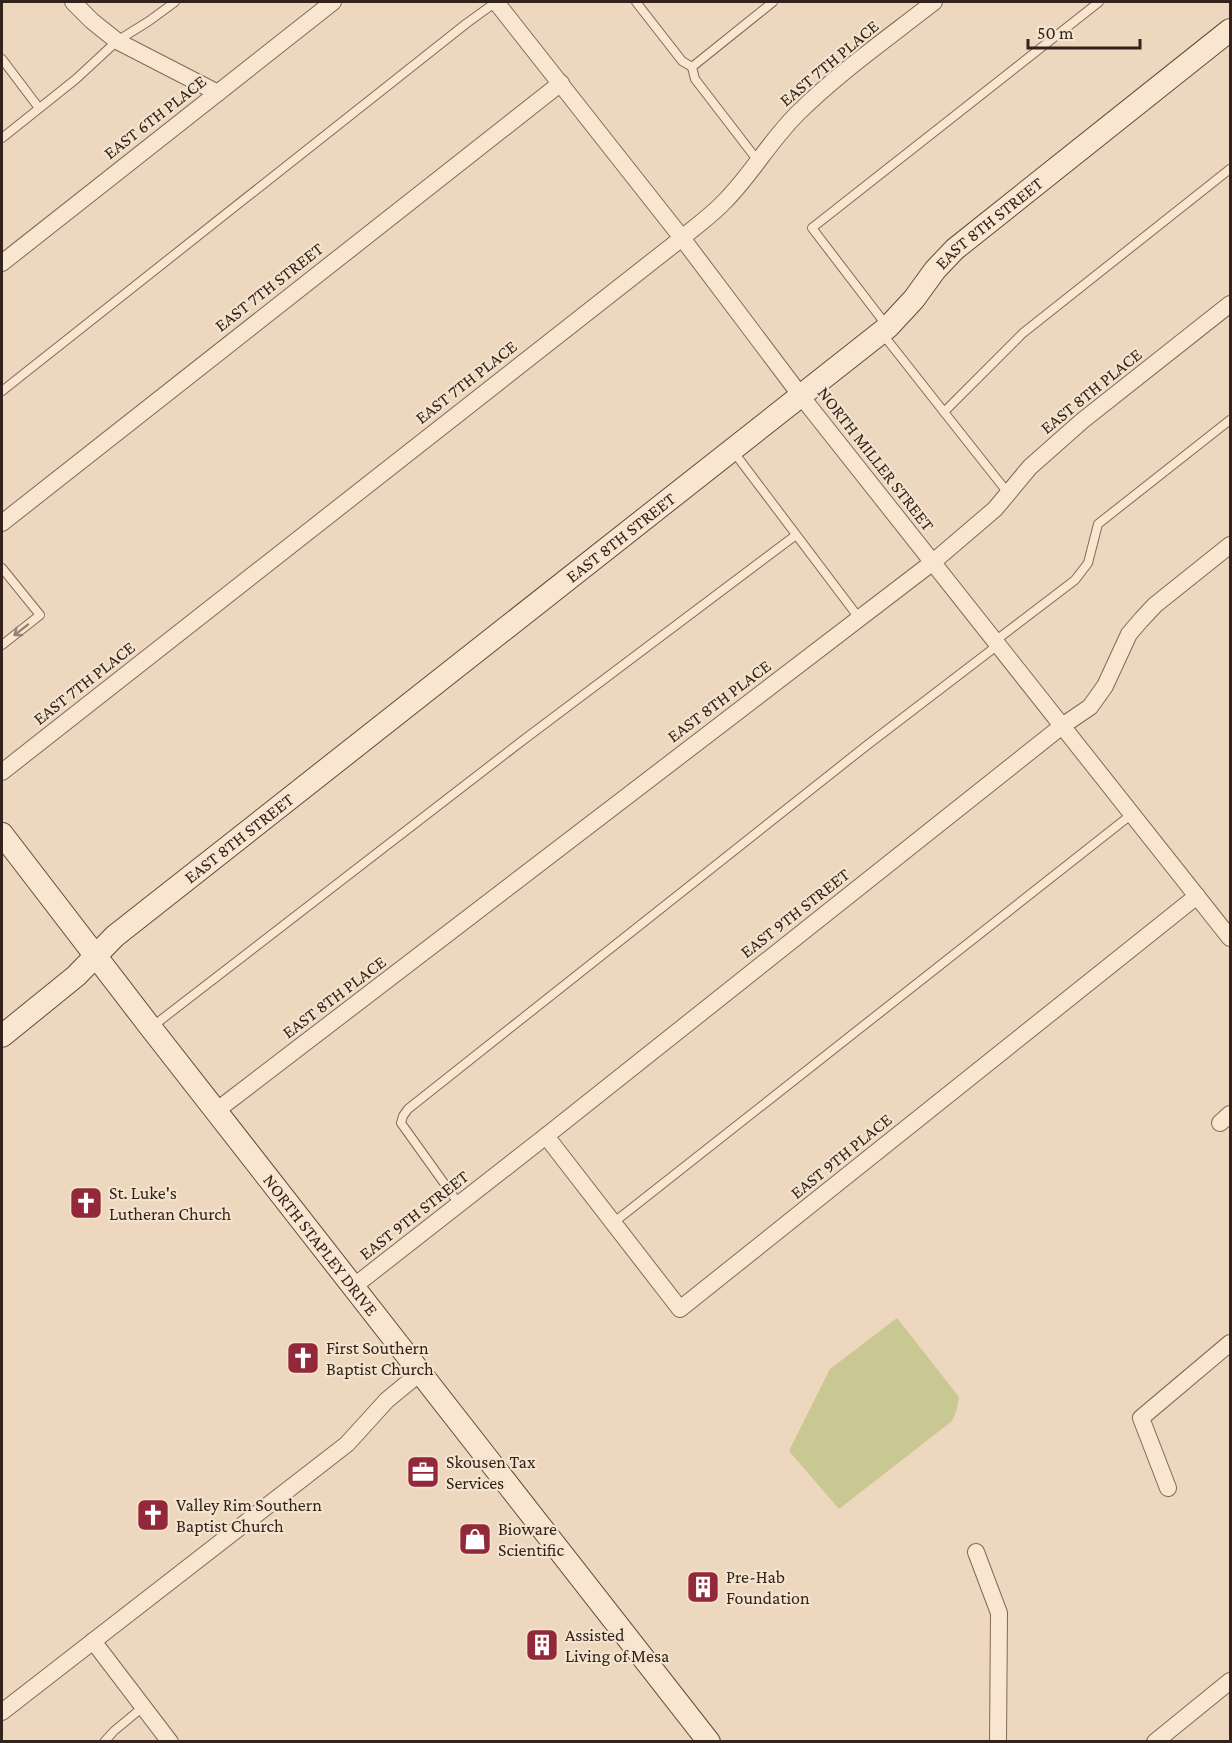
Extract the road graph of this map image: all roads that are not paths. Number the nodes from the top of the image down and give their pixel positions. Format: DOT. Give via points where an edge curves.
graph roads {
  1 [pos="73,2"];
  2 [pos="175,2"];
  3 [pos="333,2"];
  4 [pos="496,2"];
  5 [pos="636,2"];
  6 [pos="773,2"];
  7 [pos="934,2"];
  8 [pos="1099,2"];
  9 [pos="1230,30"];
  10 [pos="117,41"];
  11 [pos="2,59"];
  12 [pos="692,67"];
  13 [pos="561,83"];
  14 [pos="218,93"];
  15 [pos="39,108"];
  16 [pos="2,138"];
  17 [pos="758,161"];
  18 [pos="1230,169"];
  19 [pos="682,238"];
  20 [pos="2,263"];
  21 [pos="1230,304"];
  22 [pos="884,330"];
  23 [pos="2,391"];
  24 [pos="801,396"];
  25 [pos="944,412"];
  26 [pos="1230,420"];
  27 [pos="732,450"];
  28 [pos="1008,493"];
  29 [pos="2,523"];
  30 [pos="796,536"];
  31 [pos="1230,545"];
  32 [pos="933,562"];
  33 [pos="2,568"];
  34 [pos="860,618"];
  35 [pos="997,643"];
  36 [pos="2,645"];
  37 [pos="1062,726"];
  38 [pos="2,772"];
  39 [pos="1132,814"];
  40 [pos="2,834"];
  41 [pos="1197,896"];
  42 [pos="1229,934"];
  43 [pos="95,956"];
  44 [pos="151,1028"];
  45 [pos="2,1036"];
  46 [pos="216,1111"];
  47 [pos="546,1136"];
  48 [pos="459,1204"];
  49 [pos="613,1223"];
  50 [pos="353,1287"];
  51 [pos="1230,1343"];
  52 [pos="421,1372"];
  53 [pos="1168,1488"];
  54 [pos="976,1552"];
  55 [pos="93,1641"];
  56 [pos="1230,1682"];
  57 [pos="143,1707"];
  58 [pos="2,1712"];
  59 [pos="105,1742"];
  60 [pos="170,1742"];
  61 [pos="709,1742"];
  62 [pos="998,1742"];
  63 [pos="1155,1742"];
  1 -- 10 [label="street"];
  2 -- 10 [label="lane"];
  3 -- 14 [label="street, EAST 6TH PLACE"];
  4 -- 13 [label="street, NORTH MILLER STREET"];
  4 -- 23 [label="lane"];
  5 -- 12 [label="lane" via="682,61"];
  6 -- 12 [label="lane"];
  7 -- 17 [label="street, EAST 7TH PLACE" via="797,114"];
  8 -- 22 [label="lane" via="812,228"];
  9 -- 22 [label="street, EAST 8TH STREET" via="955,249"];
  10 -- 14 [label="street"];
  10 -- 15 [label="lane"];
  11 -- 15 [label="lane"];
  12 -- 17 [label="lane" via="701,88"];
  13 -- 19 [label="street, NORTH MILLER STREET"];
  13 -- 29 [label="street, EAST 7TH STREET"];
  14 -- 20 [label="street, EAST 6TH PLACE"];
  15 -- 16 [label="lane"];
  17 -- 19 [label="street, EAST 7TH PLACE" via="723,203"];
  18 -- 25 [label="lane" via="1023,333"];
  19 -- 24 [label="street, NORTH MILLER STREET"];
  19 -- 38 [label="street, EAST 7TH PLACE"];
  21 -- 28 [label="street, EAST 8TH PLACE" via="1082,421 1030,467"];
  22 -- 24 [label="street, EAST 8TH STREET"];
  22 -- 25 [label="lane"];
  24 -- 27 [label="street, EAST 8TH STREET"];
  24 -- 32 [label="street, NORTH MILLER STREET"];
  25 -- 28 [label="lane"];
  26 -- 35 [label="lane" via="1098,524 1088,563 1075,580"];
  27 -- 30 [label="lane"];
  27 -- 43 [label="street, EAST 8TH STREET" via="125,928"];
  28 -- 32 [label="street, EAST 8TH PLACE"];
  30 -- 34 [label="lane"];
  30 -- 44 [label="lane" via="522,741"];
  31 -- 37 [label="street, EAST 9TH STREET" via="1141,620 1129,634 1105,686 1090,707"];
  32 -- 34 [label="street, EAST 8TH PLACE"];
  32 -- 35 [label="street, NORTH MILLER STREET"];
  33 -- 36 [label="lane, one-way" via="40,615"];
  34 -- 46 [label="street, EAST 8TH PLACE"];
  35 -- 37 [label="street, NORTH MILLER STREET"];
  35 -- 48 [label="lane" via="408,1109 401,1123"];
  37 -- 39 [label="street, NORTH MILLER STREET"];
  37 -- 47 [label="street, EAST 9TH STREET"];
  39 -- 41 [label="street, NORTH MILLER STREET"];
  39 -- 49 [label="lane"];
  40 -- 43 [label="street, NORTH STAPLEY DRIVE"];
  41 -- 42 [label="street, NORTH MILLER STREET"];
  41 -- 49 [label="street, EAST 9TH PLACE" via="680,1309"];
  43 -- 44 [label="street, NORTH STAPLEY DRIVE"];
  43 -- 45 [label="street, EAST 8TH STREET"];
  44 -- 46 [label="street, NORTH STAPLEY DRIVE"];
  46 -- 50 [label="street, NORTH STAPLEY DRIVE"];
  47 -- 48 [label="street, EAST 9TH STREET"];
  47 -- 49 [label="street, EAST 9TH PLACE"];
  48 -- 50 [label="street, EAST 9TH STREET"];
  50 -- 52 [label="street, NORTH STAPLEY DRIVE"];
  51 -- 53 [label="street" via="1141,1418"];
  52 -- 55 [label="street" via="387,1400 347,1444"];
  52 -- 61 [label="street, NORTH STAPLEY DRIVE"];
  54 -- 62 [label="street" via="999,1613"];
  55 -- 57 [label="street"];
  55 -- 58 [label="street"];
  56 -- 63 [label="street"];
  57 -- 59 [label="lane"];
  57 -- 60 [label="street"];
}
